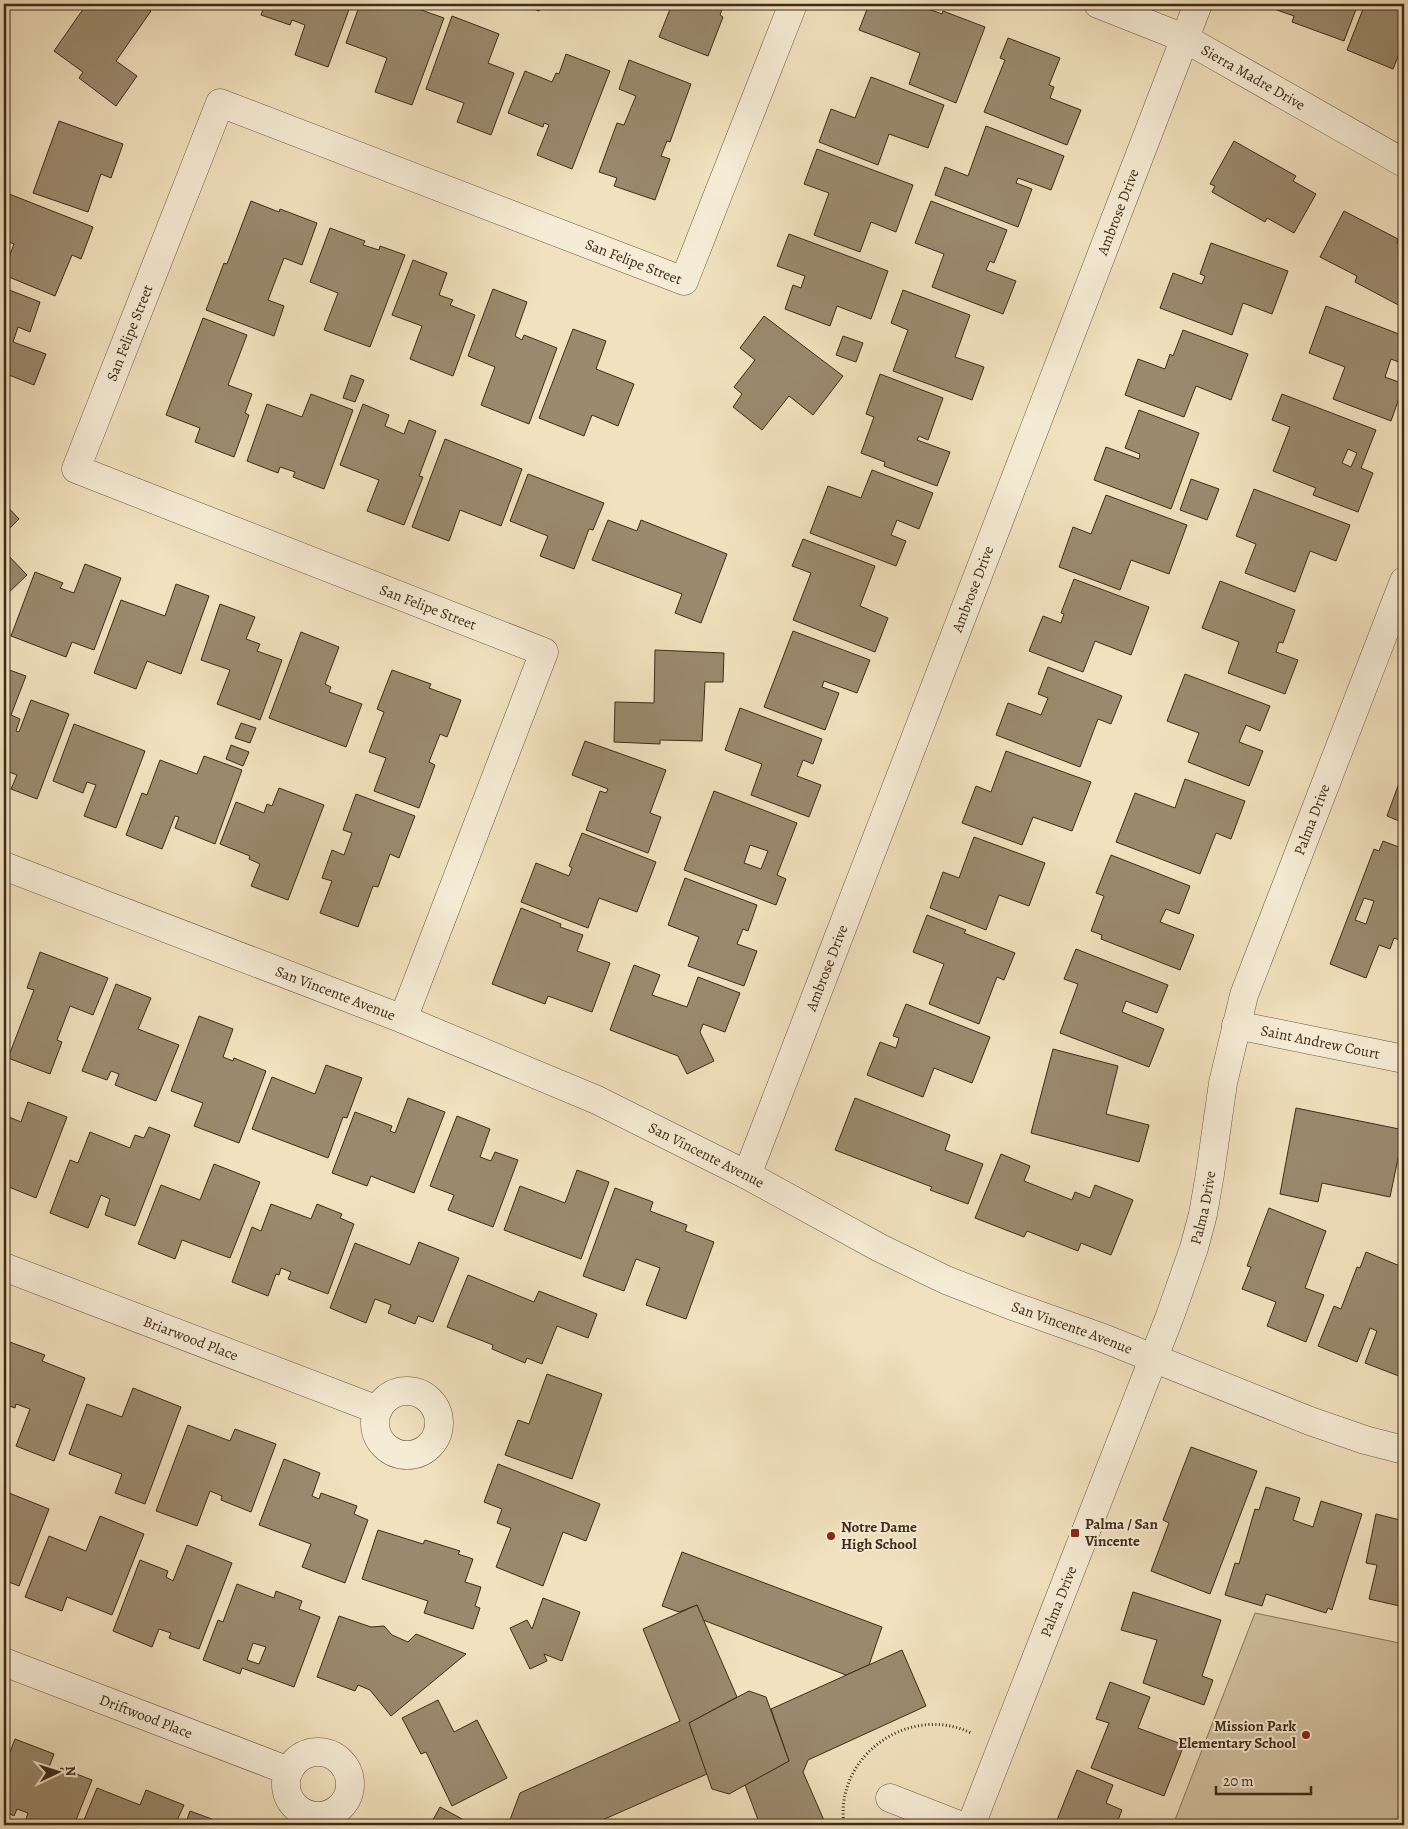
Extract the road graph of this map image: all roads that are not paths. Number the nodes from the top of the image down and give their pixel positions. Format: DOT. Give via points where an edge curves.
graph roads {
  1 [pos="793,4"];
  2 [pos="1098,4"];
  3 [pos="1198,4"];
  4 [pos="1184,38"];
  5 [pos="1404,163"];
  6 [pos="1402,591"];
  7 [pos="4,866"];
  8 [pos="403,1019"];
  9 [pos="1236,1024"];
  10 [pos="1404,1059"];
  11 [pos="747,1174"];
  12 [pos="4,1267"];
  13 [pos="1153,1358"];
  14 [pos="378,1410"];
  15 [pos="1404,1450"];
  16 [pos="4,1662"];
  17 [pos="289,1771"];
  18 [pos="890,1798"];
  19 [pos="959,1825"];
  20 [pos="971,1825"];
  1 -- 8 [label="street, San Felipe Street" via="684,281 220,103 76,469 544,652"];
  2 -- 4 [label="street, Sierra Madre Drive"];
  3 -- 4 [label="street, Ambrose Drive"];
  4 -- 5 [label="street, Sierra Madre Drive"];
  4 -- 11 [label="street, Ambrose Drive"];
  6 -- 9 [label="street, Palma Drive"];
  7 -- 8 [label="street, San Vincente Avenue"];
  8 -- 11 [label="street, San Vincente Avenue" via="597,1100"];
  9 -- 10 [label="street, Saint Andrew Court"];
  9 -- 13 [label="street, Palma Drive" via="1222,1083 1202,1214 1191,1256"];
  11 -- 13 [label="street, San Vincente Avenue" via="880,1248 946,1280"];
  12 -- 14 [label="street, Briarwood Place"];
  13 -- 15 [label="street, San Vincente Avenue" via="1310,1421"];
  13 -- 20 [label="street, Palma Drive"];
  16 -- 17 [label="street, Driftwood Place"];
  18 -- 19 [label="street"];
}
